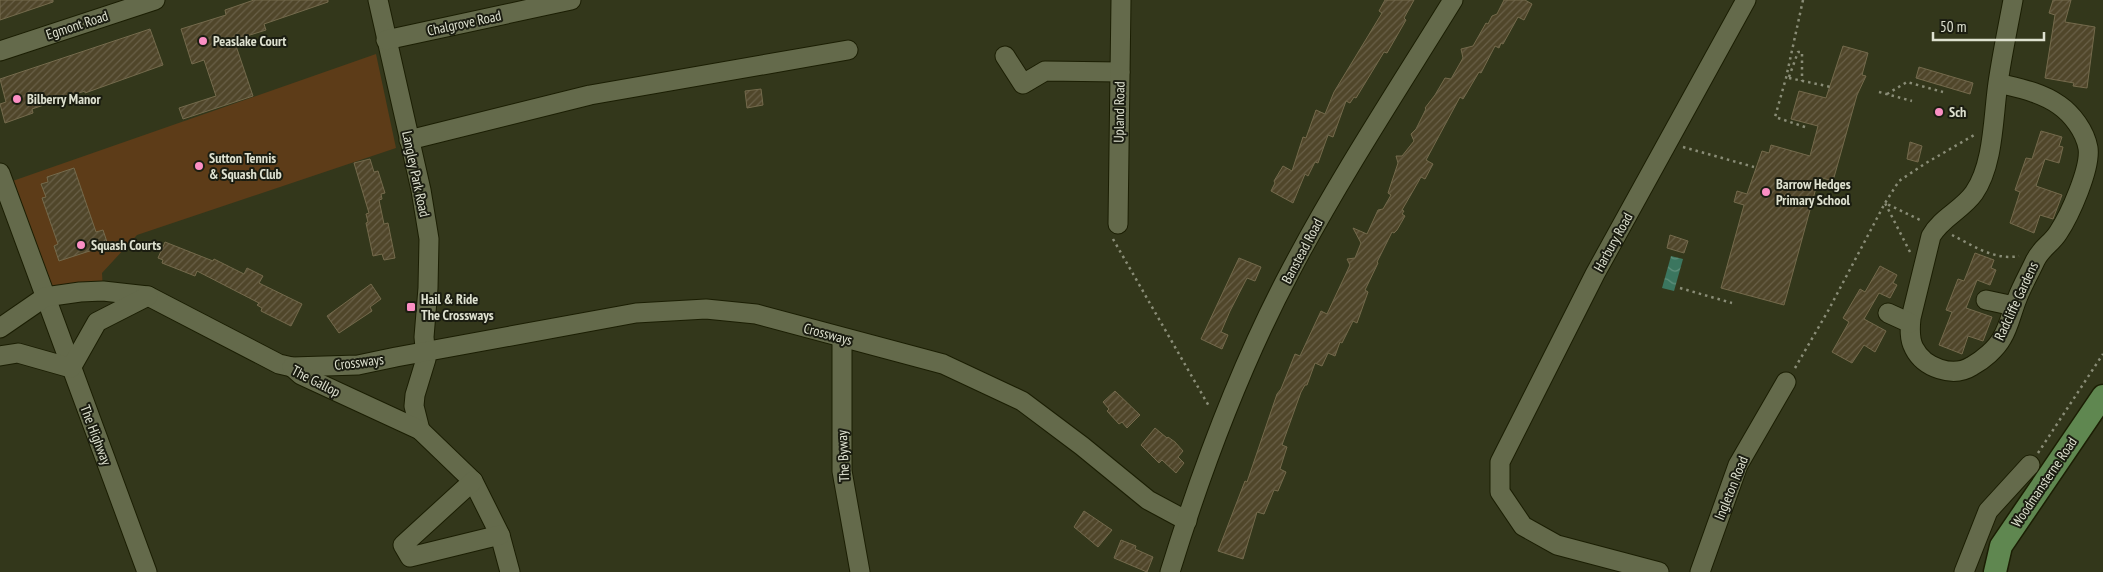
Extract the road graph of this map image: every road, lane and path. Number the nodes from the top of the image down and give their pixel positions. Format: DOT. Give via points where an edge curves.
graph roads {
  1 [pos="155,0"];
  2 [pos="378,0"];
  3 [pos="571,0"];
  4 [pos="1121,0"];
  5 [pos="1453,0"];
  6 [pos="1746,0"];
  7 [pos="1803,0"];
  8 [pos="2014,0"];
  9 [pos="386,40"];
  10 [pos="848,50"];
  11 [pos="0,51"];
  12 [pos="1005,56"];
  13 [pos="1120,72"];
  14 [pos="1788,78"];
  15 [pos="1802,81"];
  16 [pos="1998,83"];
  17 [pos="1831,87"];
  18 [pos="1879,92"];
  19 [pos="1943,92"];
  20 [pos="1887,94"];
  21 [pos="1912,101"];
  22 [pos="1994,124"];
  23 [pos="1808,128"];
  24 [pos="409,140"];
  25 [pos="1667,143"];
  26 [pos="1754,166"];
  27 [pos="0,174"];
  28 [pos="1118,224"];
  29 [pos="1680,288"];
  30 [pos="148,296"];
  31 [pos="45,298"];
  32 [pos="1986,300"];
  33 [pos="1732,303"];
  34 [pos="2014,306"];
  35 [pos="1888,313"];
  36 [pos="1910,323"];
  37 [pos="0,328"];
  38 [pos="842,338"];
  39 [pos="425,351"];
  40 [pos="2103,354"];
  41 [pos="0,356"];
  42 [pos="292,367"];
  43 [pos="71,368"];
  44 [pos="1786,382"];
  45 [pos="2103,396"];
  46 [pos="1223,418"];
  47 [pos="420,430"];
  48 [pos="2030,465"];
  49 [pos="473,481"];
  50 [pos="1187,521"];
  51 [pos="500,535"];
  52 [pos="147,572"];
  53 [pos="510,572"];
  54 [pos="860,572"];
  55 [pos="1170,572"];
  56 [pos="1658,572"];
  57 [pos="1700,572"];
  58 [pos="1964,572"];
  59 [pos="1995,572"];
  1 -- 11 [label="street, Egmont Road"];
  2 -- 9 [label="street, Langley Park Road"];
  3 -- 9 [label="street, Chalgrove Road"];
  4 -- 13 [label="street, Upland Road"];
  5 -- 46 [label="street, Banstead Road" via="1306,242 1268,316"];
  6 -- 25 [label="street, Harbury Road"];
  7 -- 14 [label="path"];
  8 -- 16 [label="street, Radcliffe Gardens"];
  9 -- 24 [label="street, Langley Park Road"];
  10 -- 24 [label="street" via="590,96"];
  12 -- 13 [label="street" via="1023,84 1045,71"];
  13 -- 28 [label="street, Upland Road"];
  14 -- 15 [label="path"];
  14 -- 15 [label="path" via="1798,52 1802,52"];
  14 -- 23 [label="path" via="1775,117"];
  15 -- 17 [label="path"];
  16 -- 22 [label="street, Radcliffe Gardens"];
  16 -- 34 [label="street, Radcliffe Gardens" via="2036,93 2058,104 2079,127 2088,148 2077,196 2058,234 2040,251"];
  18 -- 20 [label="path"];
  19 -- 20 [label="path" via="1907,82"];
  20 -- 21 [label="path"];
  22 -- 36 [label="street, Radcliffe Gardens" via="1989,153 1974,193 1936,227 1931,236"];
  22 -- 44 [label="path" via="1899,182"];
  24 -- 39 [label="street, Langley Park Road" via="429,239"];
  25 -- 26 [label="path"];
  25 -- 56 [label="street, Harbury Road" via="1595,274 1500,462 1500,492 1523,526 1557,545"];
  27 -- 31 [label="street, The Highway"];
  28 -- 46 [label="path" via="1111,236 1209,407"];
  29 -- 33 [label="path"];
  30 -- 31 [label="street, The Gallop" via="103,291"];
  30 -- 42 [label="street, The Gallop" via="279,364"];
  30 -- 43 [label="street" via="98,322"];
  31 -- 37 [label="street"];
  31 -- 43 [label="street, The Highway"];
  32 -- 34 [label="street"];
  34 -- 36 [label="street, Radcliffe Gardens" via="2002,338 1983,359 1959,372 1935,367 1922,359 1913,348"];
  35 -- 36 [label="street"];
  38 -- 39 [label="street, Crossways" via="756,314 706,309 636,313"];
  38 -- 50 [label="street, Crossways" via="943,364 1022,401 1148,500"];
  38 -- 54 [label="street, The Byway" via="842,471"];
  39 -- 42 [label="street, Crossways" via="365,364"];
  39 -- 47 [label="street" via="425,364 415,401"];
  40 -- 48 [label="path"];
  41 -- 43 [label="street" via="18,353"];
  42 -- 47 [label="street, The Gallop" via="301,375"];
  43 -- 52 [label="street, The Highway"];
  44 -- 57 [label="street, Ingleton Road" via="1738,465"];
  45 -- 59 [label="main road, Woodmansterne Road" via="2002,546"];
  46 -- 50 [label="street, Banstead Road"];
  47 -- 49 [label="street, The Gallop"];
  48 -- 58 [label="street" via="1988,510"];
  49 -- 51 [label="street, The Gallop"];
  49 -- 51 [label="street" via="403,545 410,557"];
  50 -- 55 [label="street, Banstead Road"];
  51 -- 53 [label="street, The Gallop"];
}
